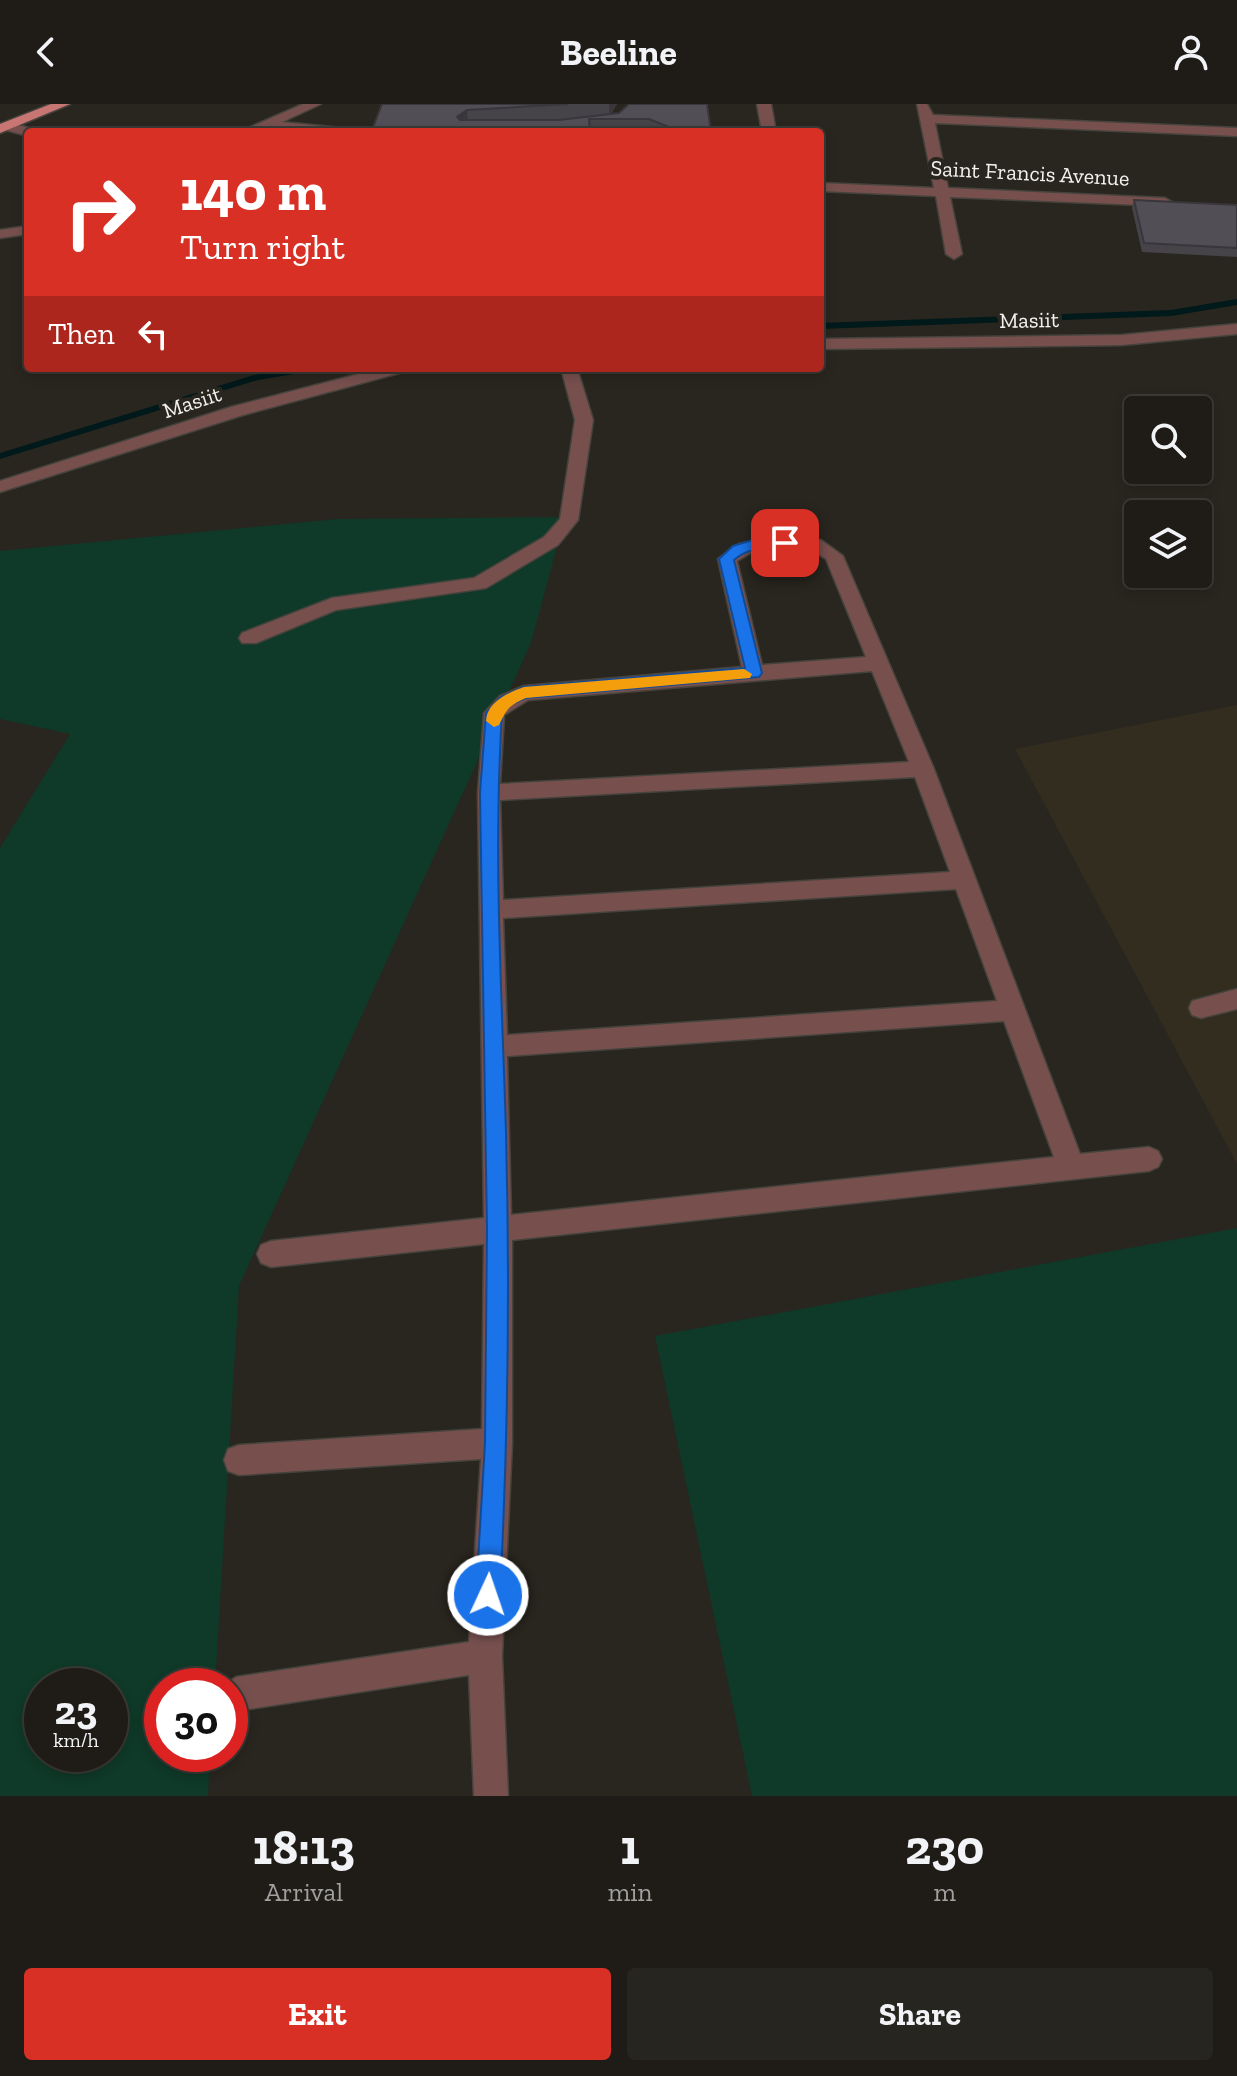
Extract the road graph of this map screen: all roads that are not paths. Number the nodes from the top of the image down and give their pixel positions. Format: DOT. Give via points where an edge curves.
graph roads {
  1 [pos="63,104"];
  2 [pos="314,104"];
  3 [pos="764,104"];
  4 [pos="921,104"];
  5 [pos="928,119"];
  6 [pos="264,124"];
  7 [pos="3,127"];
  8 [pos="255,128"];
  9 [pos="302,128"];
  10 [pos="768,128"];
  11 [pos="24,131"];
  12 [pos="1237,132"];
  13 [pos="824,187"];
  14 [pos="941,191"];
  15 [pos="1175,203"];
  16 [pos="24,231"];
  17 [pos="0,234"];
  18 [pos="954,254"];
  19 [pos="1237,329"];
  20 [pos="824,344"];
  21 [pos="386,372"];
  22 [pos="570,372"];
  23 [pos="0,487"];
  24 [pos="249,638"];
  25 [pos="880,663"];
  26 [pos="754,673"];
  27 [pos="923,769"];
  28 [pos="489,793"];
  29 [pos="963,880"];
  30 [pos="491,910"];
  31 [pos="1237,999"];
  32 [pos="1201,1008"];
  33 [pos="1011,1010"];
  34 [pos="494,1046"];
  35 [pos="1149,1159"];
  36 [pos="1071,1167"];
  37 [pos="498,1229"];
  38 [pos="271,1254"];
  39 [pos="497,1443"];
  40 [pos="239,1460"];
  41 [pos="485,1656"];
  42 [pos="248,1692"];
  43 [pos="491,1796"];
  1 -- 7 [label="main road"];
  2 -- 6 [label="street"];
  3 -- 10 [label="street"];
  4 -- 5 [label="street"];
  5 -- 12 [label="street"];
  5 -- 14 [label="street"];
  6 -- 8 [label="street"];
  6 -- 9 [label="street"];
  7 -- 11 [label="street"];
  13 -- 14 [label="street, Saint Francis Avenue"];
  14 -- 15 [label="street, Saint Francis Avenue"];
  14 -- 18 [label="street"];
  16 -- 17 [label="street"];
  19 -- 20 [label="street, Masiit" via="1122,340"];
  21 -- 23 [label="street, Masiit" via="237,411"];
  22 -- 24 [label="street" via="584,420 569,520 551,541 479,584 332,604"];
  25 -- 26 [label="street"];
  25 -- 26 [label="street" via="834,556 813,544 756,543 727,559"];
  25 -- 27 [label="street"];
  26 -- 28 [label="street" via="515,697 494,713"];
  27 -- 28 [label="street"];
  27 -- 29 [label="street"];
  28 -- 30 [label="street"];
  29 -- 30 [label="street"];
  29 -- 33 [label="street"];
  30 -- 34 [label="street"];
  31 -- 32 [label="street"];
  33 -- 34 [label="street"];
  33 -- 36 [label="street"];
  34 -- 37 [label="street"];
  35 -- 36 [label="street"];
  36 -- 37 [label="street"];
  37 -- 38 [label="street"];
  37 -- 39 [label="street"];
  39 -- 40 [label="street"];
  39 -- 41 [label="street"];
  41 -- 42 [label="street"];
  41 -- 43 [label="street"];
}
